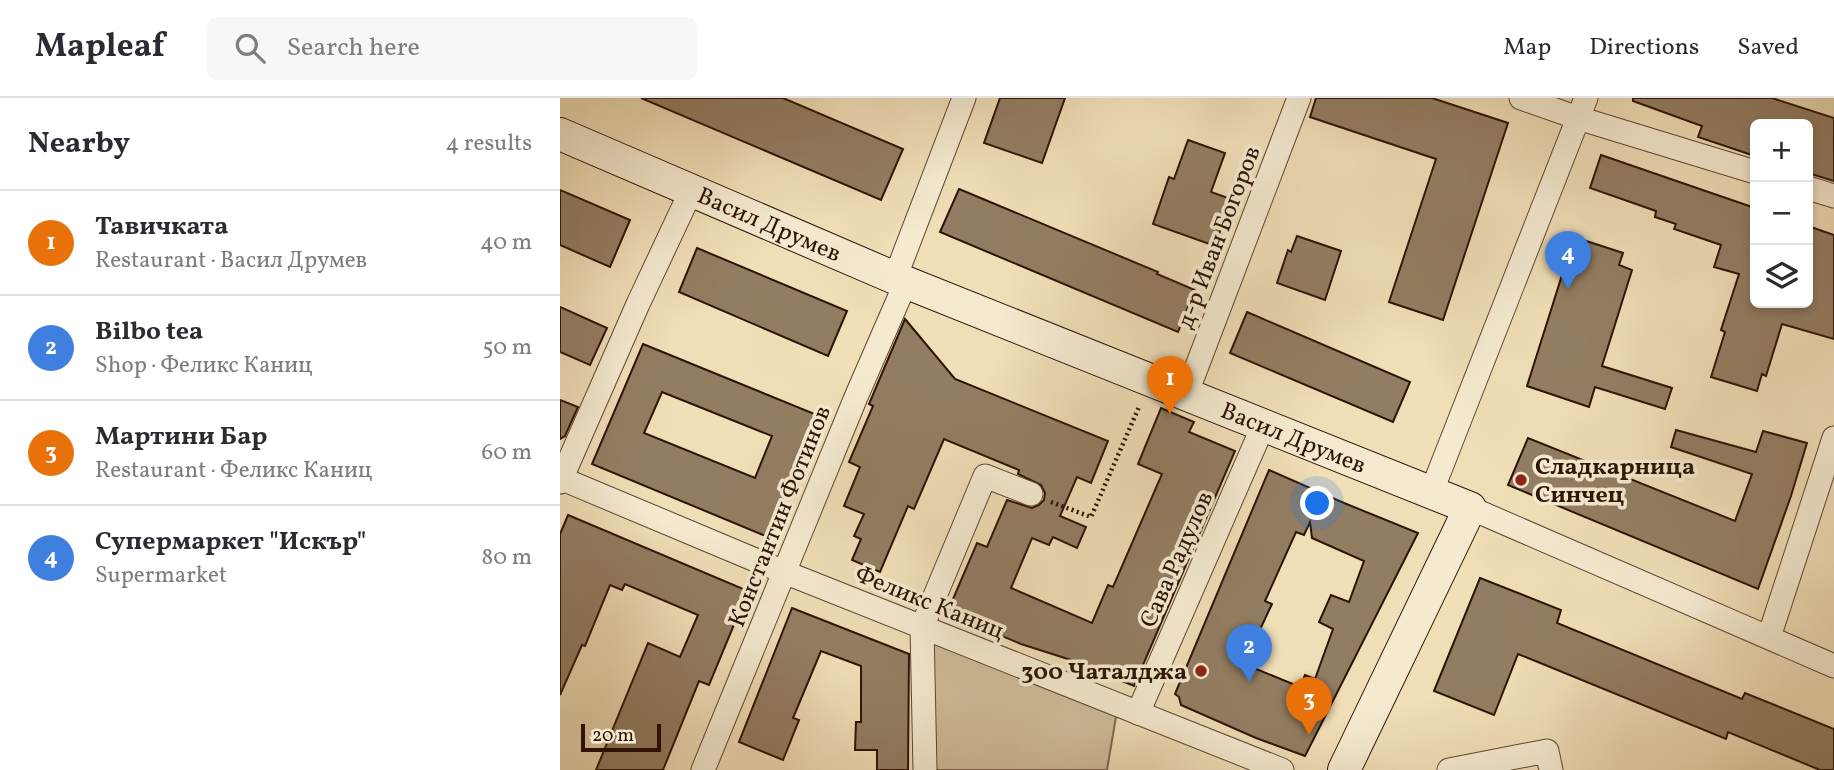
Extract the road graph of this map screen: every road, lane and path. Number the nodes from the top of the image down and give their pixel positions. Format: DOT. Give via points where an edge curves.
graph roads {
  1 [pos="964,98"];
  2 [pos="1299,98"];
  3 [pos="1521,98"];
  4 [pos="1582,108"];
  5 [pos="560,134"];
  6 [pos="1750,170"];
  7 [pos="1813,190"];
  8 [pos="691,191"];
  9 [pos="1834,196"];
  10 [pos="900,280"];
  11 [pos="1151,380"];
  12 [pos="1186,395"];
  13 [pos="1263,426"];
  14 [pos="1834,438"];
  15 [pos="560,480"];
  16 [pos="1431,493"];
  17 [pos="1031,494"];
  18 [pos="1470,508"];
  19 [pos="784,572"];
  20 [pos="922,627"];
  21 [pos="1769,637"];
  22 [pos="1834,666"];
  23 [pos="1138,713"];
  24 [pos="1549,761"];
  25 [pos="703,770"];
  26 [pos="925,770"];
  27 [pos="1282,770"];
  28 [pos="1344,770"];
  29 [pos="1449,770"];
  1 -- 10 [label="street, Константин Фотинов"];
  2 -- 12 [label="street, д-р Иван Богоров"];
  3 -- 4 [label="street"];
  4 -- 6 [label="street"];
  4 -- 16 [label="street"];
  5 -- 8 [label="street, Васил Друмев"];
  7 -- 9 [label="street"];
  8 -- 10 [label="street, Васил Друмев"];
  8 -- 15 [label="street"];
  10 -- 11 [label="street, Васил Друмев"];
  10 -- 19 [label="street, Константин Фотинов"];
  11 -- 12 [label="street, Васил Друмев"];
  11 -- 17 [label="path" via="1091,517"];
  12 -- 13 [label="street, Васил Друмев"];
  13 -- 16 [label="street, Васил Друмев"];
  13 -- 23 [label="street, Сава Радулов"];
  14 -- 21 [label="street"];
  15 -- 19 [label="street, Феликс Каниц"];
  16 -- 18 [label="street, Васил Друмев"];
  17 -- 20 [label="street" via="985,476"];
  18 -- 21 [label="street, Васил Друмев"];
  18 -- 28 [label="street"];
  19 -- 20 [label="street, Феликс Каниц"];
  19 -- 25 [label="street, Константин Фотинов"];
  20 -- 23 [label="street, Феликс Каниц"];
  20 -- 26 [label="street"];
  21 -- 22 [label="street, Васил Друмев"];
  23 -- 27 [label="street, Феликс Каниц"];
  24 -- 29 [label="street"];
}
